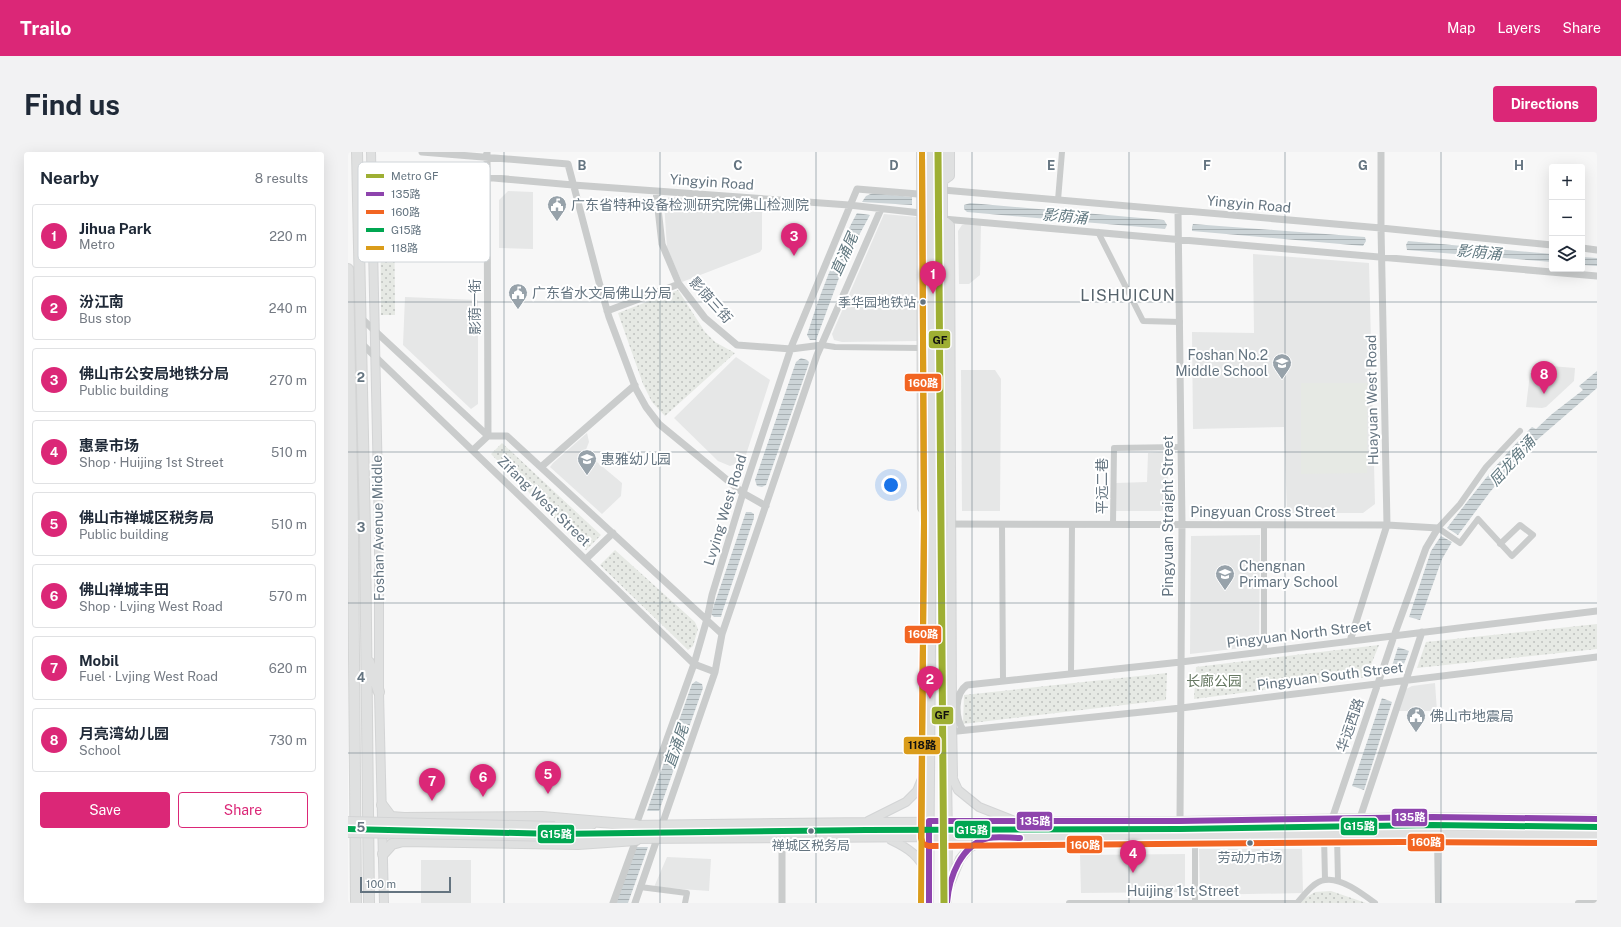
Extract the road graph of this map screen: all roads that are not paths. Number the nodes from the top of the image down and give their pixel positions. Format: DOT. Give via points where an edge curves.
graph roads {
  1 [pos="357,152"];
  2 [pos="422,152"];
  3 [pos="921,152"];
  4 [pos="930,152"];
  5 [pos="943,152"];
  6 [pos="950,152"];
  7 [pos="1062,152"];
  8 [pos="1381,152"];
  9 [pos="487,155"];
  10 [pos="490,178"];
  11 [pos="943,181"];
  12 [pos="573,185"];
  13 [pos="656,191"];
  14 [pos="943,192"];
  15 [pos="921,194"];
  16 [pos="930,196"];
  17 [pos="1058,200"];
  18 [pos="849,205"];
  19 [pos="358,207"];
  20 [pos="881,209"];
  21 [pos="921,213"];
  22 [pos="930,213"];
  23 [pos="1178,214"];
  24 [pos="943,216"];
  25 [pos="1381,228"];
  26 [pos="1098,232"];
  27 [pos="1179,236"];
  28 [pos="1549,245"];
  29 [pos="1585,248"];
  30 [pos="1597,250"];
  31 [pos="1381,257"];
  32 [pos="359,262"];
  33 [pos="373,262"];
  34 [pos="487,262"];
  35 [pos="348,270"];
  36 [pos="1597,276"];
  37 [pos="679,284"];
  38 [pos="607,311"];
  39 [pos="360,317"];
  40 [pos="1180,322"];
  41 [pos="374,330"];
  42 [pos="360,342"];
  43 [pos="822,344"];
  44 [pos="921,348"];
  45 [pos="931,348"];
  46 [pos="791,349"];
  47 [pos="374,355"];
  48 [pos="635,385"];
  49 [pos="1520,430"];
  50 [pos="488,436"];
  51 [pos="1181,447"];
  52 [pos="473,450"];
  53 [pos="541,467"];
  54 [pos="922,488"];
  55 [pos="932,488"];
  56 [pos="743,494"];
  57 [pos="766,506"];
  58 [pos="932,519"];
  59 [pos="947,524"];
  60 [pos="1002,524"];
  61 [pos="1072,524"];
  62 [pos="1113,524"];
  63 [pos="1182,524"];
  64 [pos="1264,524"];
  65 [pos="1387,525"];
  66 [pos="1438,528"];
  67 [pos="613,533"];
  68 [pos="1500,544"];
  69 [pos="586,559"];
  70 [pos="1597,611"];
  71 [pos="707,620"];
  72 [pos="1422,632"];
  73 [pos="722,634"];
  74 [pos="1394,636"];
  75 [pos="1350,641"];
  76 [pos="366,652"];
  77 [pos="1264,652"];
  78 [pos="1597,657"];
  79 [pos="1181,662"];
  80 [pos="694,664"];
  81 [pos="354,672"];
  82 [pos="715,672"];
  83 [pos="1071,673"];
  84 [pos="1003,680"];
  85 [pos="1406,680"];
  86 [pos="1378,684"];
  87 [pos="967,685"];
  88 [pos="952,686"];
  89 [pos="348,691"];
  90 [pos="379,692"];
  91 [pos="1181,708"];
  92 [pos="963,730"];
  93 [pos="949,732"];
  94 [pos="929,762"];
  95 [pos="946,763"];
  96 [pos="953,781"];
  97 [pos="382,806"];
  98 [pos="1360,818"];
  99 [pos="1332,819"];
  100 [pos="1597,819"];
  101 [pos="348,821"];
  102 [pos="929,821"];
  103 [pos="1180,821"];
  104 [pos="866,822"];
  105 [pos="948,822"];
  106 [pos="1017,822"];
  107 [pos="636,825"];
  108 [pos="662,825"];
  109 [pos="348,833"];
  110 [pos="1324,835"];
  111 [pos="1337,835"];
  112 [pos="1437,835"];
  113 [pos="1597,835"];
  114 [pos="1195,836"];
  115 [pos="888,838"];
  116 [pos="929,838"];
  117 [pos="948,838"];
  118 [pos="988,838"];
  119 [pos="657,839"];
  120 [pos="782,839"];
  121 [pos="636,840"];
  122 [pos="383,854"];
  123 [pos="927,871"];
  124 [pos="1325,880"];
  125 [pos="951,881"];
  126 [pos="1338,881"];
  127 [pos="640,887"];
  128 [pos="947,892"];
  129 [pos="1195,902"];
  130 [pos="356,903"];
  131 [pos="369,903"];
  132 [pos="384,903"];
  133 [pos="613,903"];
  134 [pos="635,903"];
  135 [pos="685,903"];
  136 [pos="782,903"];
  137 [pos="922,903"];
  138 [pos="929,903"];
  139 [pos="947,903"];
  140 [pos="951,903"];
  141 [pos="1068,903"];
  142 [pos="1157,903"];
  143 [pos="1297,903"];
  144 [pos="1375,903"];
  145 [pos="1438,903"];
  146 [pos="1578,903"];
  147 [pos="1597,903"];
  1 -- 19 [label="highway, Foshan Avenue Middle"];
  2 -- 9 [label="street"];
  3 -- 15 [label="main road"];
  4 -- 16 [label="main road"];
  5 -- 11 [label="main road"];
  6 -- 11 [label="main road" via="950,176"];
  7 -- 17 [label="street"];
  8 -- 25 [label="street, Huayuan West Road"];
  9 -- 12 [label="street" via="568,164"];
  10 -- 12 [label="street, Yingyin Road"];
  11 -- 14 [label="main road"];
  12 -- 13 [label="street, Yingyin Road"];
  12 -- 38 [label="street"];
  13 -- 18 [label="street, Yingyin Road"];
  13 -- 37 [label="street, 影荫三街" via="662,244"];
  14 -- 17 [label="street, Yingyin Road"];
  14 -- 24 [label="main road"];
  15 -- 16 [label="street"];
  15 -- 18 [label="street" via="857,189"];
  15 -- 21 [label="main road"];
  16 -- 22 [label="main road"];
  17 -- 23 [label="street, Yingyin Road"];
  18 -- 20 [label="street, Yingyin Road"];
  18 -- 46 [label="street, Lvying West Road"];
  20 -- 21 [label="street, Yingyin Road"];
  20 -- 43 [label="street"];
  21 -- 22 [label="street, Yingyin Road"];
  21 -- 44 [label="main road"];
  22 -- 45 [label="main road"];
  23 -- 25 [label="street, Yingyin Road"];
  23 -- 27 [label="street, Pingyuan Straight Street"];
  24 -- 26 [label="street"];
  24 -- 59 [label="main road" via="947,348"];
  25 -- 28 [label="street, Yingyin Road"];
  25 -- 31 [label="street, Huayuan West Road"];
  26 -- 27 [label="street"];
  26 -- 40 [label="street" via="1143,321"];
  27 -- 31 [label="street"];
  27 -- 40 [label="street, Pingyuan Straight Street"];
  29 -- 30 [label="street"];
  31 -- 36 [label="street"];
  31 -- 65 [label="street, Huayuan West Road"];
  32 -- 39 [label="highway, Foshan Avenue Middle"];
  33 -- 41 [label="main road, Foshan Avenue Middle"];
  34 -- 50 [label="street, 影荫一街"];
  35 -- 81 [label="highway, Foshan Avenue Middle"];
  37 -- 38 [label="street"];
  37 -- 46 [label="street, 影荫三街" via="705,318 737,345"];
  38 -- 48 [label="street"];
  39 -- 41 [label="street"];
  39 -- 42 [label="highway, Foshan Avenue Middle"];
  40 -- 51 [label="street, Pingyuan Straight Street"];
  41 -- 47 [label="main road, Foshan Avenue Middle"];
  41 -- 50 [label="street"];
  42 -- 47 [label="street, Zifang West Street"];
  42 -- 76 [label="highway, Foshan Avenue Middle"];
  43 -- 44 [label="street" via="835,347"];
  43 -- 46 [label="street, 影荫三街"];
  43 -- 57 [label="street"];
  44 -- 45 [label="main road"];
  44 -- 54 [label="main road"];
  45 -- 55 [label="main road"];
  46 -- 56 [label="street, Lvying West Road"];
  47 -- 52 [label="street, Zifang West Street"];
  47 -- 90 [label="main road, Foshan Avenue Middle" via="379,532"];
  48 -- 53 [label="street"];
  48 -- 56 [label="street" via="646,408 659,424"];
  49 -- 66 [label="street" via="1486,467 1460,504"];
  50 -- 52 [label="street"];
  50 -- 53 [label="street, Zifang West Street" via="507,436"];
  51 -- 62 [label="street, 平远二巷" via="1114,448"];
  51 -- 63 [label="street, Pingyuan Straight Street"];
  52 -- 69 [label="street, Zifang West Street"];
  53 -- 67 [label="street, Zifang West Street"];
  54 -- 55 [label="main road"];
  54 -- 58 [label="main road" via="922,508"];
  55 -- 58 [label="main road"];
  56 -- 57 [label="street"];
  56 -- 71 [label="street, Lvying West Road" via="712,595"];
  57 -- 73 [label="street"];
  58 -- 94 [label="main road"];
  59 -- 60 [label="street, Pingyuan Cross Street"];
  59 -- 88 [label="main road"];
  59 -- 93 [label="main road"];
  60 -- 61 [label="street, Pingyuan Cross Street"];
  60 -- 84 [label="street"];
  61 -- 62 [label="street, Pingyuan Cross Street"];
  61 -- 83 [label="street"];
  62 -- 63 [label="street, Pingyuan Cross Street"];
  63 -- 64 [label="street, Pingyuan Cross Street"];
  63 -- 79 [label="street, Pingyuan Straight Street"];
  64 -- 65 [label="street, Pingyuan Cross Street"];
  64 -- 77 [label="street"];
  65 -- 66 [label="street, Pingyuan Cross Street"];
  65 -- 75 [label="street, Huayuan West Road"];
  66 -- 68 [label="street" via="1460,543 1478,519"];
  66 -- 74 [label="street, 华远西路" via="1426,548"];
  67 -- 69 [label="street"];
  67 -- 71 [label="street, Zifang West Street"];
  68 -- 68 [label="street" via="1520,524 1533,535 1512,556"];
  69 -- 80 [label="street, Zifang West Street"];
  70 -- 72 [label="street, Pingyuan North Street"];
  71 -- 73 [label="street, Zifang West Street"];
  71 -- 80 [label="street, Lvying West Road"];
  72 -- 74 [label="street, Pingyuan North Street"];
  72 -- 85 [label="street"];
  73 -- 82 [label="street"];
  74 -- 75 [label="street, Pingyuan North Street"];
  74 -- 86 [label="street, 华远西路"];
  75 -- 77 [label="street, Pingyuan North Street"];
  76 -- 90 [label="highway"];
  76 -- 131 [label="highway, Foshan Avenue Middle"];
  77 -- 79 [label="street, Pingyuan North Street"];
  78 -- 85 [label="street, Pingyuan South Street"];
  79 -- 83 [label="street, Pingyuan North Street"];
  79 -- 91 [label="street, Pingyuan Straight Street"];
  80 -- 82 [label="street, Zifang West Street"];
  80 -- 107 [label="street, Lvying West Road"];
  81 -- 89 [label="highway"];
  81 -- 130 [label="highway, Foshan Avenue Middle"];
  82 -- 108 [label="street"];
  83 -- 84 [label="street, Pingyuan North Street"];
  84 -- 87 [label="street, Pingyuan North Street"];
  85 -- 86 [label="street, Pingyuan South Street"];
  85 -- 98 [label="street"];
  86 -- 91 [label="street, Pingyuan South Street"];
  86 -- 99 [label="street, 华远西路"];
  87 -- 88 [label="street, Pingyuan North Street"];
  87 -- 92 [label="street" via="962,688 957,699 958,718"];
  88 -- 93 [label="main road" via="952,718"];
  90 -- 97 [label="main road, Foshan Avenue Middle"];
  91 -- 92 [label="street, Pingyuan South Street"];
  91 -- 103 [label="street, Pingyuan Straight Street"];
  92 -- 93 [label="street, Pingyuan South Street"];
  93 -- 95 [label="main road"];
  93 -- 96 [label="main road"];
  94 -- 102 [label="main road"];
  94 -- 104 [label="main road" via="917,791 906,802"];
  95 -- 96 [label="main road"];
  95 -- 105 [label="main road"];
  96 -- 106 [label="main road" via="958,790 979,807"];
  97 -- 107 [label="highway" via="391,816 404,818 542,817"];
  97 -- 122 [label="main road, Foshan Avenue Middle"];
  98 -- 99 [label="main road"];
  98 -- 100 [label="main road"];
  99 -- 103 [label="main road"];
  101 -- 107 [label="main road, bridge" via="555,826"];
  102 -- 104 [label="main road"];
  102 -- 105 [label="main road"];
  102 -- 116 [label="main road"];
  103 -- 106 [label="main road"];
  104 -- 108 [label="main road"];
  105 -- 106 [label="main road"];
  105 -- 117 [label="main road"];
  107 -- 108 [label="main road"];
  109 -- 121 [label="main road, bridge"];
  110 -- 111 [label="main road"];
  110 -- 114 [label="main road"];
  110 -- 124 [label="street"];
  111 -- 112 [label="main road"];
  111 -- 126 [label="street"];
  112 -- 113 [label="main road"];
  112 -- 145 [label="street"];
  114 -- 118 [label="main road"];
  114 -- 129 [label="street"];
  115 -- 116 [label="main road"];
  115 -- 120 [label="main road"];
  115 -- 123 [label="main road" via="908,848"];
  116 -- 117 [label="main road"];
  116 -- 123 [label="main road"];
  117 -- 118 [label="main road"];
  117 -- 128 [label="main road"];
  118 -- 125 [label="main road" via="968,848 960,859"];
  119 -- 120 [label="main road"];
  119 -- 121 [label="main road"];
  119 -- 127 [label="street"];
  120 -- 136 [label="street"];
  121 -- 122 [label="highway" via="578,844 402,841 392,844"];
  121 -- 133 [label="street"];
  122 -- 132 [label="main road, Foshan Avenue Middle"];
  123 -- 137 [label="main road" via="922,884"];
  123 -- 138 [label="main road"];
  124 -- 126 [label="street"];
  124 -- 143 [label="street" via="1312,887"];
  125 -- 128 [label="main road"];
  125 -- 140 [label="main road"];
  126 -- 144 [label="street"];
  127 -- 134 [label="street"];
  127 -- 135 [label="street" via="687,893"];
  128 -- 139 [label="main road"];
  129 -- 142 [label="street, Huijing 1st Street"];
  129 -- 143 [label="street, Huijing 1st Street"];
  141 -- 142 [label="street, Huijing 1st Street"];
  146 -- 147 [label="street"];
}
